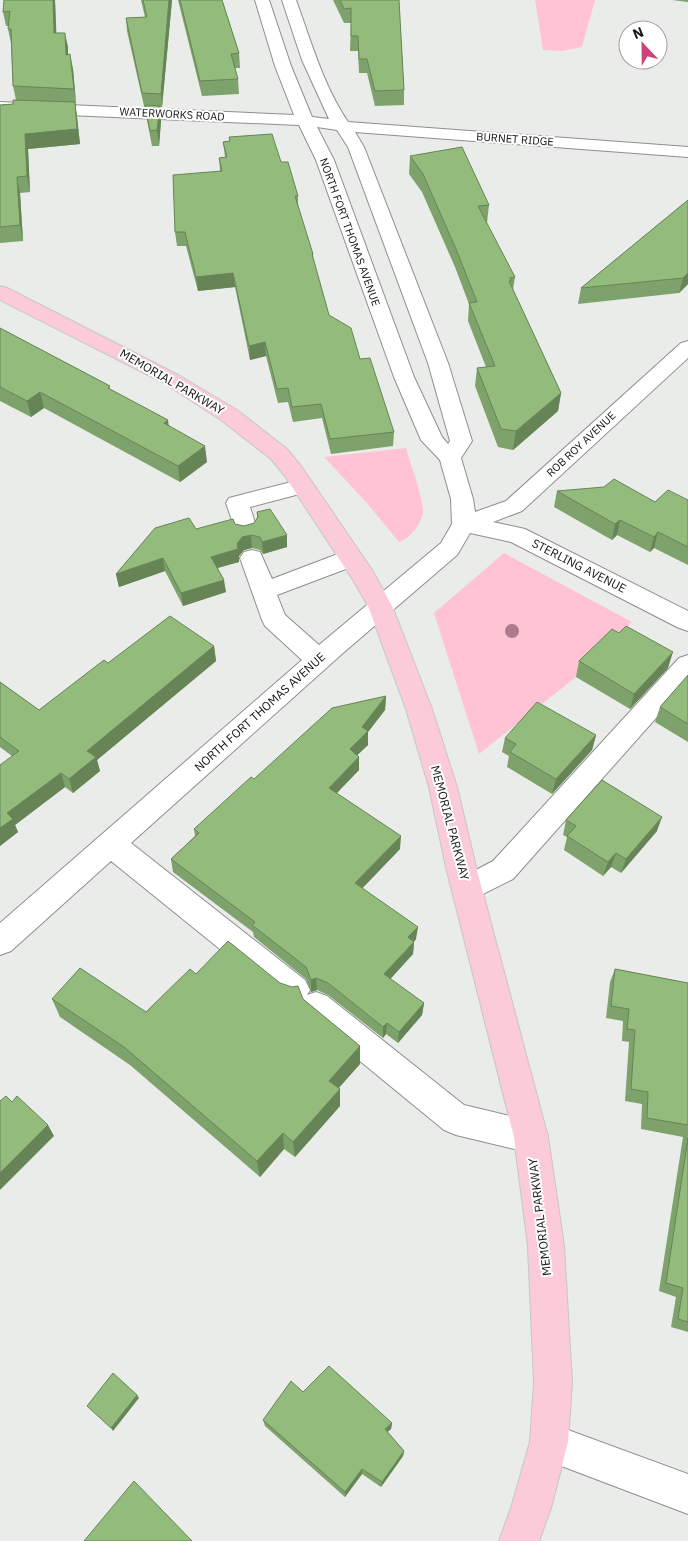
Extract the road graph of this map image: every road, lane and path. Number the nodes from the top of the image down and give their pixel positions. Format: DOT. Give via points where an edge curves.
graph roads {
  1 [pos="262,0"];
  2 [pos="289,0"];
  3 [pos="0,107"];
  4 [pos="305,121"];
  5 [pos="343,126"];
  6 [pos="688,152"];
  7 [pos="0,292"];
  8 [pos="688,348"];
  9 [pos="450,458"];
  10 [pos="303,486"];
  11 [pos="464,524"];
  12 [pos="245,529"];
  13 [pos="252,558"];
  14 [pos="351,558"];
  15 [pos="264,591"];
  16 [pos="380,606"];
  17 [pos="688,622"];
  18 [pos="319,660"];
  19 [pos="688,664"];
  20 [pos="111,844"];
  21 [pos="467,889"];
  22 [pos="0,942"];
  23 [pos="531,1137"];
  24 [pos="549,1442"];
  25 [pos="688,1494"];
  26 [pos="520,1541"];
  1 -- 4 [label="street, NORTH FORT THOMAS AVENUE"];
  2 -- 5 [label="street" via="333,112"];
  3 -- 4 [label="street, WATERWORKS ROAD"];
  4 -- 5 [label="street, WATERWORKS ROAD"];
  4 -- 9 [label="street, NORTH FORT THOMAS AVENUE" via="325,160 404,377 432,440"];
  5 -- 6 [label="street, BURNET RIDGE"];
  5 -- 9 [label="street" via="356,147 447,391 461,441"];
  7 -- 10 [label="main road, MEMORIAL PARKWAY" via="150,367 202,397 247,427 279,454"];
  8 -- 11 [label="street, ROB ROY AVENUE" via="514,506"];
  9 -- 11 [label="street, NORTH FORT THOMAS AVENUE" via="462,499"];
  10 -- 12 [label="street" via="237,504"];
  10 -- 14 [label="main road, MEMORIAL PARKWAY"];
  11 -- 16 [label="street, NORTH FORT THOMAS AVENUE" via="448,549"];
  11 -- 17 [label="street, STERLING AVENUE" via="517,535"];
  13 -- 15 [label="street"];
  14 -- 15 [label="street"];
  14 -- 16 [label="main road, MEMORIAL PARKWAY"];
  15 -- 18 [label="street" via="274,620"];
  16 -- 18 [label="street, NORTH FORT THOMAS AVENUE"];
  16 -- 21 [label="main road, MEMORIAL PARKWAY" via="419,709 443,787"];
  18 -- 20 [label="street, NORTH FORT THOMAS AVENUE"];
  19 -- 21 [label="street" via="503,870"];
  20 -- 22 [label="street, NORTH FORT THOMAS AVENUE"];
  20 -- 23 [label="street" via="456,1118"];
  21 -- 23 [label="main road, MEMORIAL PARKWAY"];
  23 -- 24 [label="main road, MEMORIAL PARKWAY" via="546,1246 553,1383"];
  24 -- 25 [label="street"];
  24 -- 26 [label="main road, MEMORIAL PARKWAY"];
}
